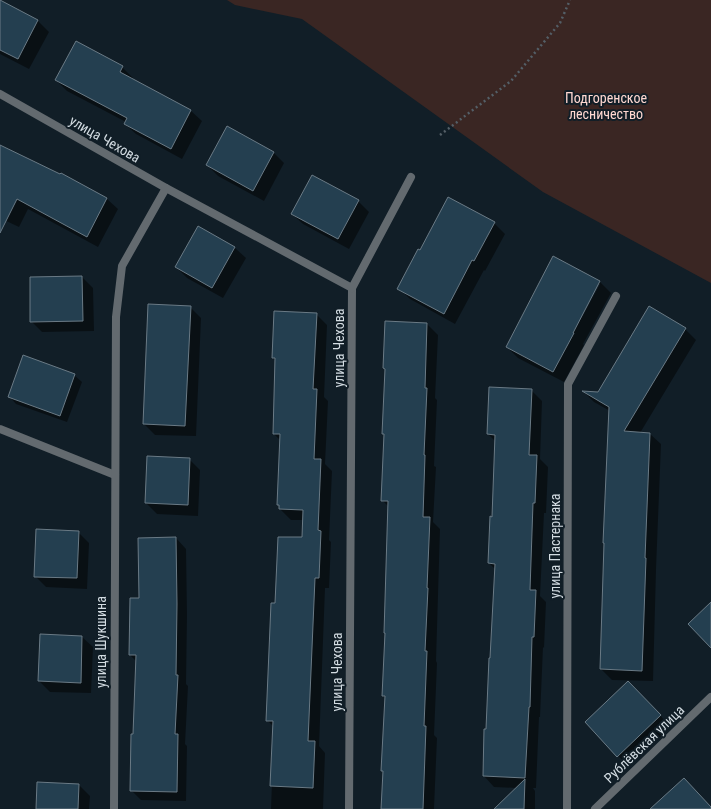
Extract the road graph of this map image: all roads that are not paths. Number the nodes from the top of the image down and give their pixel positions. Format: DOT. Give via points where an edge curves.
graph roads {
  1 [pos="0,94"];
  2 [pos="411,177"];
  3 [pos="166,188"];
  4 [pos="352,288"];
  5 [pos="616,296"];
  6 [pos="0,429"];
  7 [pos="115,474"];
  8 [pos="711,697"];
  9 [pos="114,809"];
  10 [pos="349,809"];
  11 [pos="567,809"];
  12 [pos="595,809"];
  1 -- 3 [label="street, улица Чехова"];
  2 -- 4 [label="street"];
  3 -- 4 [label="street, улица Чехова"];
  3 -- 7 [label="street, улица Шукшина" via="122,266 116,317"];
  4 -- 10 [label="street, улица Чехова"];
  5 -- 11 [label="street, улица Пастернака" via="568,384"];
  6 -- 7 [label="street"];
  7 -- 9 [label="street, улица Шукшина"];
  8 -- 12 [label="street, Рублёвская улица"];
}
